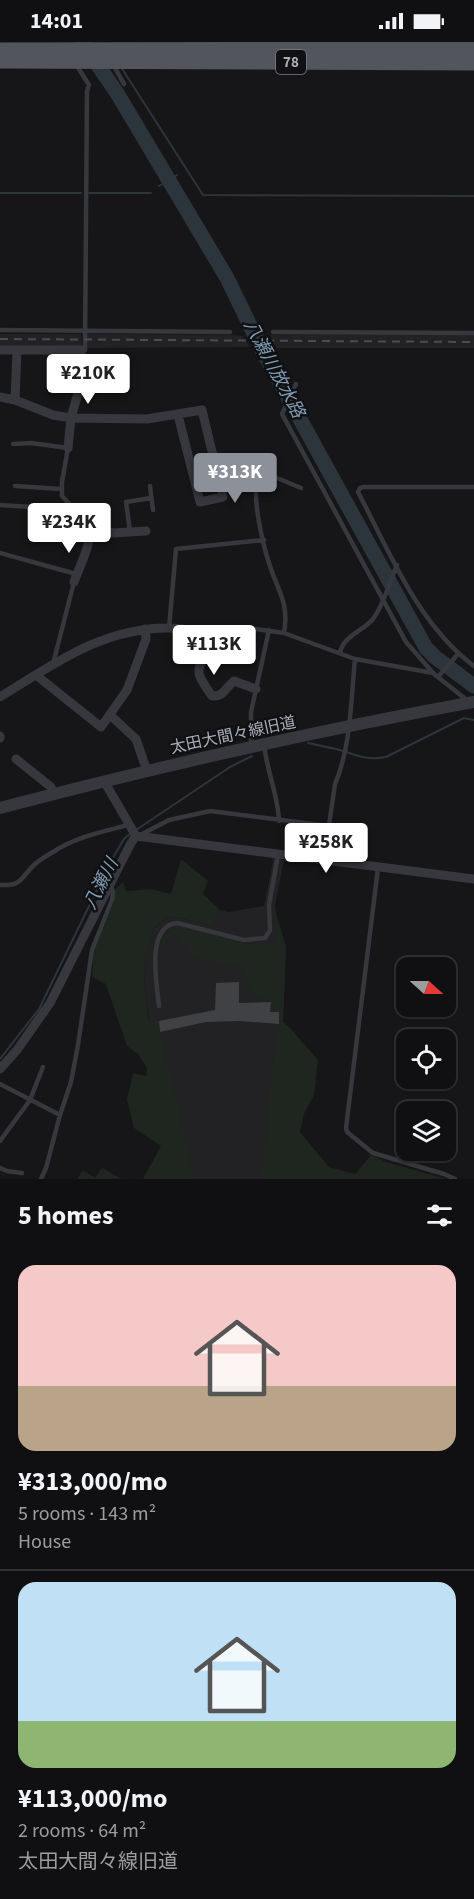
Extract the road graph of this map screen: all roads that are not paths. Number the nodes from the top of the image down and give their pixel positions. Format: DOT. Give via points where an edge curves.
graph roads {
  1 [pos="474,49"];
  2 [pos="0,50"];
  3 [pos="104,53"];
  4 [pos="75,57"];
  5 [pos="0,61"];
  6 [pos="474,63"];
  7 [pos="124,84"];
  8 [pos="0,330"];
  9 [pos="86,331"];
  10 [pos="230,332"];
  11 [pos="273,332"];
  12 [pos="474,333"];
  13 [pos="0,350"];
  14 [pos="17,350"];
  15 [pos="85,350"];
  16 [pos="296,384"];
  17 [pos="0,397"];
  18 [pos="15,400"];
  19 [pos="178,415"];
  20 [pos="72,418"];
  21 [pos="13,444"];
  22 [pos="68,448"];
  23 [pos="15,486"];
  24 [pos="150,486"];
  25 [pos="474,487"];
  26 [pos="302,488"];
  27 [pos="61,489"];
  28 [pos="151,498"];
  29 [pos="0,505"];
  30 [pos="70,506"];
  31 [pos="153,510"];
  32 [pos="89,527"];
  33 [pos="130,531"];
  34 [pos="146,531"];
  35 [pos="264,540"];
  36 [pos="0,553"];
  37 [pos="396,567"];
  38 [pos="75,578"];
  39 [pos="383,598"];
  40 [pos="170,628"];
  41 [pos="145,629"];
  42 [pos="269,630"];
  43 [pos="206,632"];
  44 [pos="284,633"];
  45 [pos="340,653"];
  46 [pos="457,656"];
  47 [pos="355,659"];
  48 [pos="53,664"];
  49 [pos="474,666"];
  50 [pos="36,675"];
  51 [pos="438,675"];
  52 [pos="256,689"];
  53 [pos="0,697"];
  54 [pos="472,703"];
  55 [pos="110,715"];
  56 [pos="348,727"];
  57 [pos="264,745"];
  58 [pos="251,747"];
  59 [pos="16,759"];
  60 [pos="147,771"];
  61 [pos="104,780"];
  62 [pos="54,794"];
  63 [pos="0,808"];
  64 [pos="279,821"];
  65 [pos="129,826"];
  66 [pos="329,826"];
  67 [pos="137,836"];
  68 [pos="278,855"];
  69 [pos="324,860"];
  70 [pos="378,868"];
  71 [pos="474,879"];
  72 [pos="110,883"];
  73 [pos="0,885"];
  74 [pos="159,1006"];
  75 [pos="43,1067"];
  76 [pos="0,1069"];
  77 [pos="0,1084"];
  78 [pos="30,1101"];
  79 [pos="60,1115"];
  80 [pos="0,1142"];
  81 [pos="0,1167"];
  82 [pos="22,1173"];
  83 [pos="41,1179"];
  84 [pos="455,1179"];
  1 -- 3 [label="main road, 78"];
  2 -- 4 [label="main road, 78"];
  3 -- 4 [label="main road, 78"];
  3 -- 6 [label="main road, 78"];
  3 -- 7 [label="lane"];
  4 -- 5 [label="main road, 78"];
  4 -- 9 [label="lane" via="89,84"];
  8 -- 9 [label="lane"];
  9 -- 10 [label="lane"];
  9 -- 15 [label="lane"];
  11 -- 12 [label="lane"];
  13 -- 14 [label="street"];
  14 -- 18 [label="street"];
  14 -- 20 [label="street" via="81,350 81,382"];
  16 -- 39 [label="lane" via="282,414"];
  17 -- 18 [label="street"];
  18 -- 20 [label="street"];
  19 -- 19 [label="street" via="200,502 223,497 202,410"];
  19 -- 20 [label="street" via="147,419"];
  20 -- 22 [label="street"];
  21 -- 22 [label="lane"];
  22 -- 27 [label="lane"];
  23 -- 27 [label="lane"];
  24 -- 28 [label="lane"];
  25 -- 37 [label="lane" via="360,488 358,492"];
  26 -- 35 [label="lane" via="265,474 258,480 255,497"];
  27 -- 30 [label="lane"];
  28 -- 31 [label="lane"];
  28 -- 33 [label="lane" via="126,502"];
  29 -- 30 [label="lane" via="63,509"];
  30 -- 32 [label="lane"];
  32 -- 33 [label="street" via="114,533"];
  32 -- 38 [label="street" via="90,538"];
  33 -- 34 [label="street"];
  35 -- 40 [label="lane" via="176,549"];
  35 -- 44 [label="lane" via="284,605"];
  36 -- 38 [label="lane"];
  37 -- 39 [label="lane"];
  37 -- 46 [label="lane" via="426,617"];
  38 -- 48 [label="lane"];
  39 -- 45 [label="lane" via="372,620 349,638"];
  39 -- 51 [label="lane" via="406,642"];
  40 -- 41 [label="street"];
  40 -- 43 [label="street"];
  41 -- 48 [label="street" via="116,634"];
  41 -- 55 [label="street" via="146,639 127,690"];
  42 -- 43 [label="lane"];
  42 -- 44 [label="lane"];
  42 -- 52 [label="lane"];
  43 -- 52 [label="street" via="209,644 197,672 212,696 223,694 234,681"];
  44 -- 45 [label="lane"];
  45 -- 47 [label="lane"];
  46 -- 49 [label="lane"];
  46 -- 51 [label="lane"];
  47 -- 51 [label="lane"];
  47 -- 56 [label="lane"];
  48 -- 50 [label="street"];
  50 -- 53 [label="street"];
  50 -- 55 [label="street" via="101,727"];
  51 -- 54 [label="lane"];
  52 -- 58 [label="lane" via="251,712"];
  54 -- 56 [label="street, 太田大間々線旧道"];
  55 -- 60 [label="street" via="136,739"];
  56 -- 57 [label="street, 太田大間々線旧道"];
  56 -- 66 [label="lane"];
  57 -- 58 [label="street, 太田大間々線旧道"];
  57 -- 64 [label="lane"];
  58 -- 60 [label="street, 太田大間々線旧道"];
  59 -- 62 [label="street" via="51,787"];
  60 -- 61 [label="street, 太田大間々線旧道"];
  61 -- 62 [label="street, 太田大間々線旧道"];
  61 -- 65 [label="street"];
  62 -- 63 [label="street, 太田大間々線旧道"];
  64 -- 66 [label="lane"];
  64 -- 67 [label="lane" via="210,811 169,820"];
  65 -- 67 [label="street"];
  65 -- 73 [label="lane" via="77,838 31,867 17,883"];
  66 -- 69 [label="lane"];
  67 -- 68 [label="street"];
  67 -- 72 [label="street"];
  68 -- 69 [label="street"];
  68 -- 74 [label="lane" via="269,905 270,930 265,938 244,940 177,923 161,932 155,957"];
  69 -- 70 [label="street"];
  70 -- 71 [label="street"];
  70 -- 84 [label="lane" via="345,1128 373,1153"];
  72 -- 76 [label="street" via="50,1003"];
  72 -- 79 [label="lane" via="112,900 92,950 71,1082"];
  75 -- 78 [label="lane"];
  77 -- 78 [label="lane"];
  78 -- 79 [label="lane"];
  78 -- 80 [label="lane"];
  79 -- 83 [label="lane"];
  81 -- 82 [label="lane"];
}
